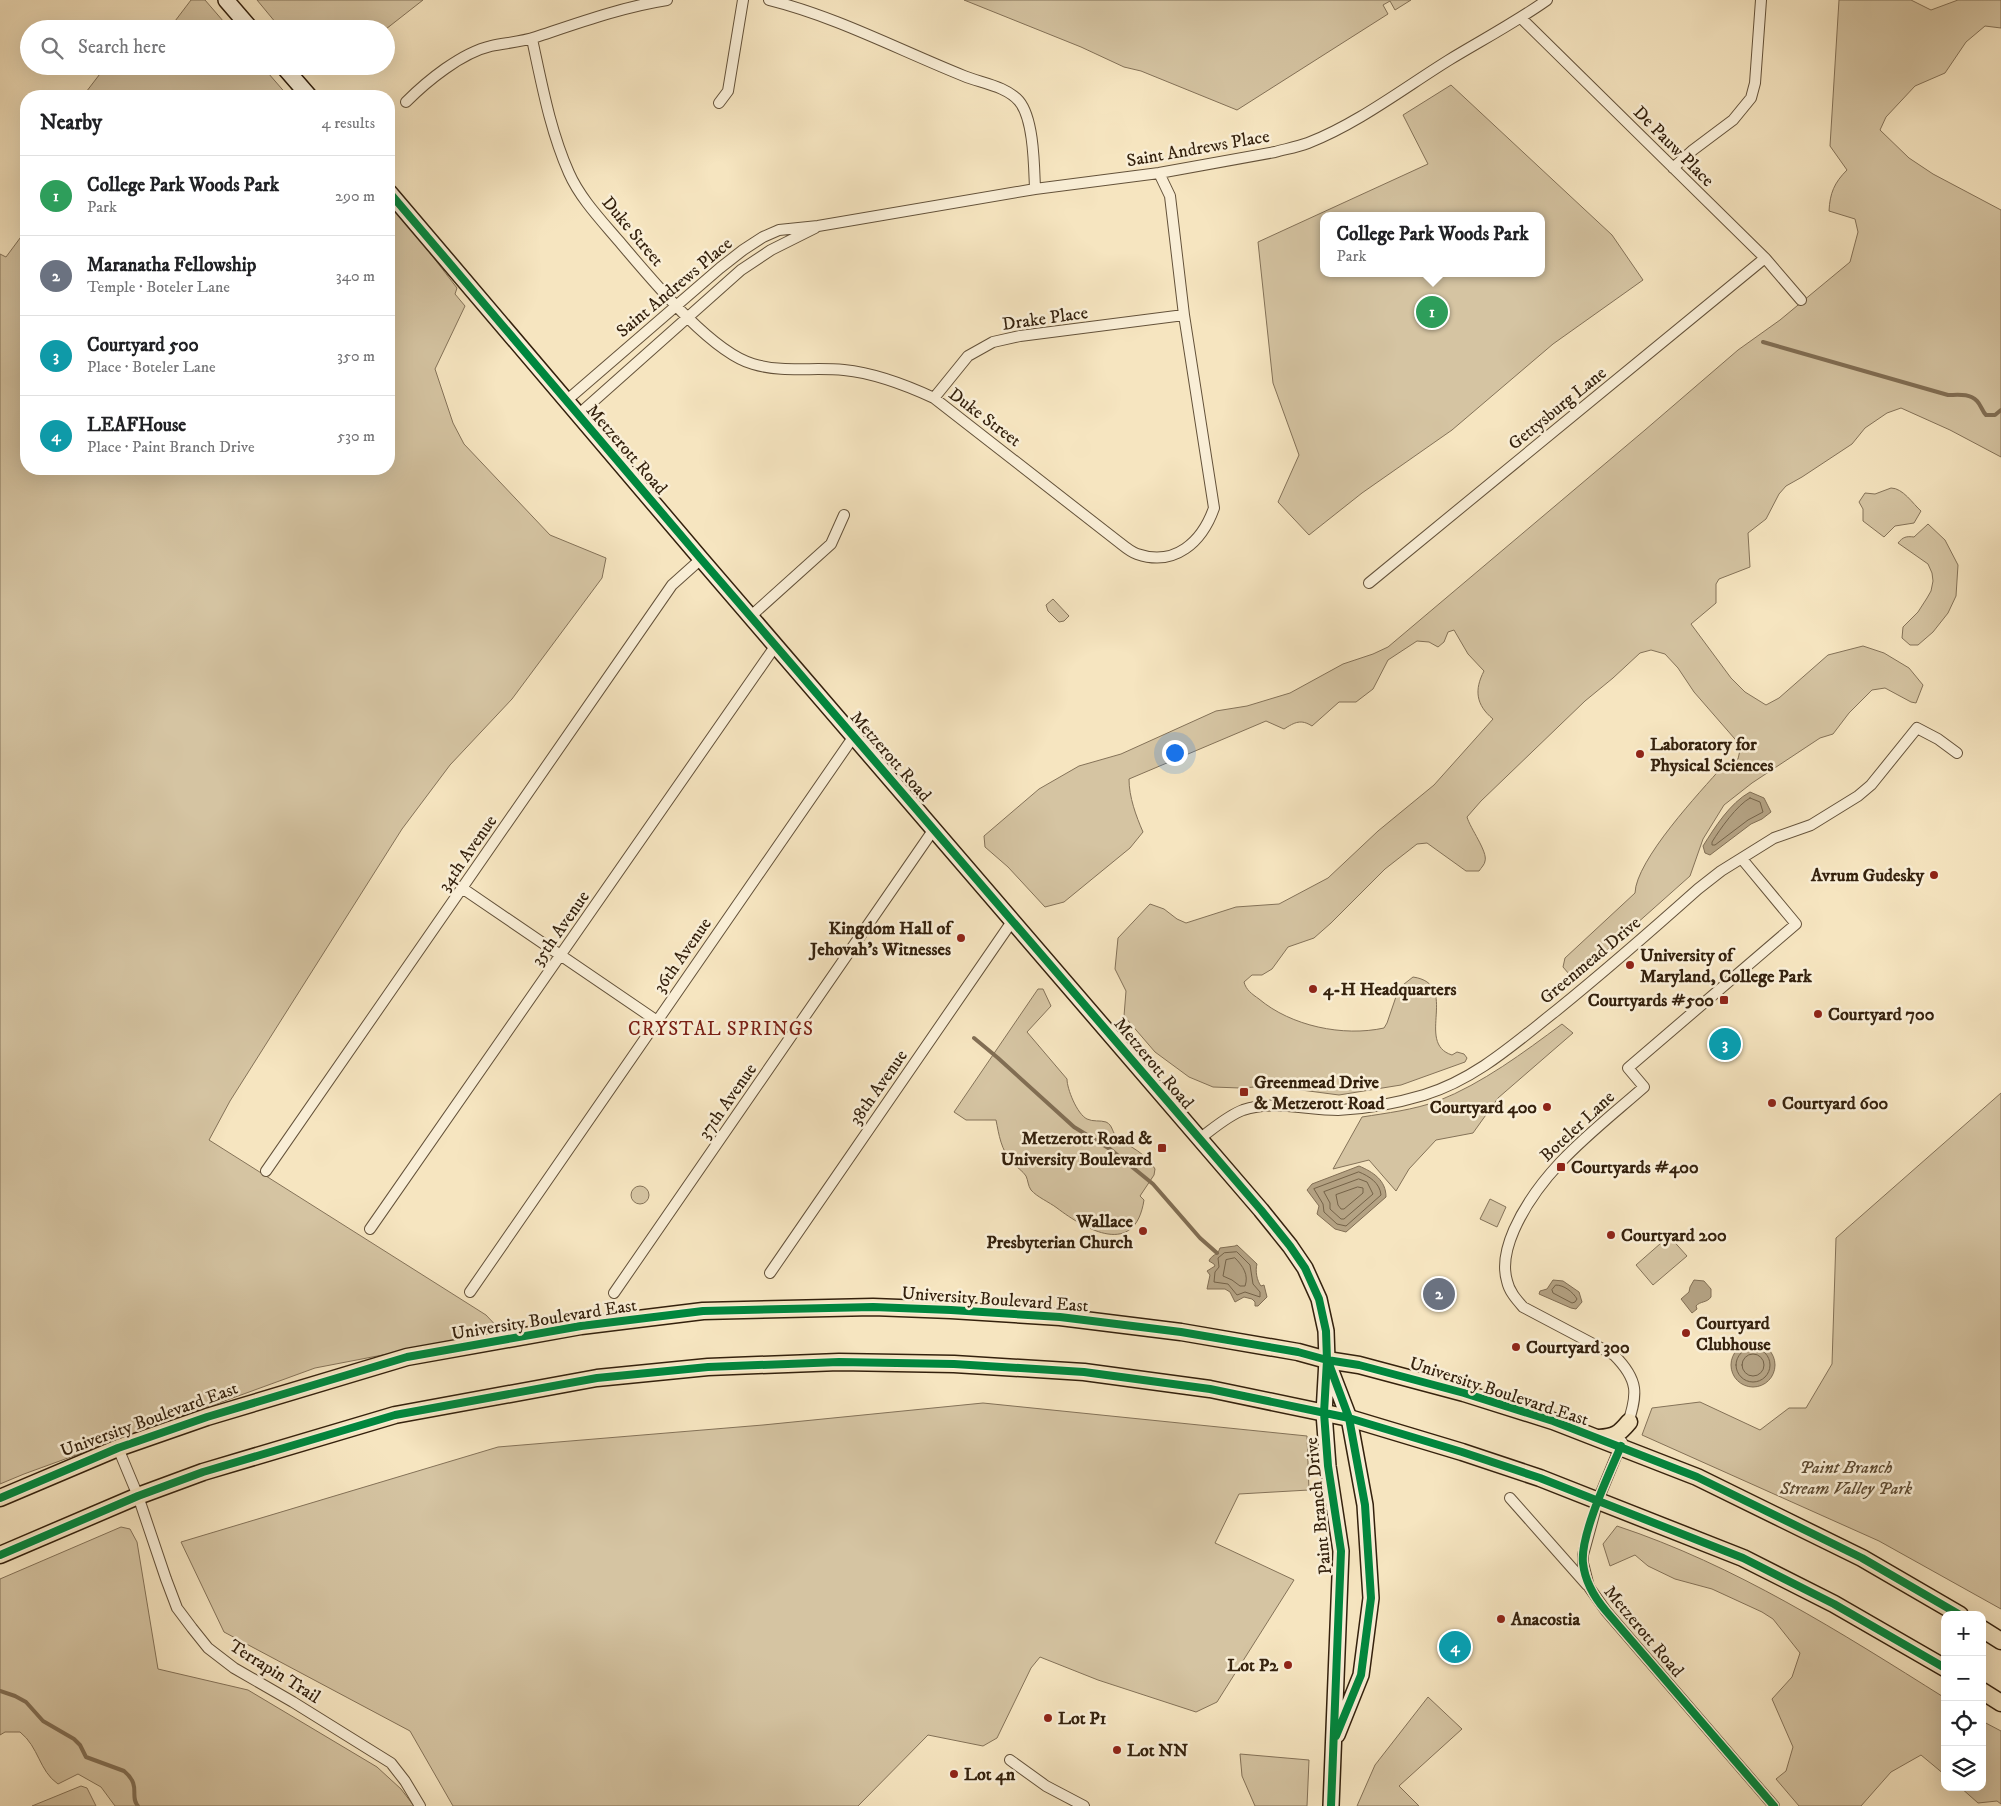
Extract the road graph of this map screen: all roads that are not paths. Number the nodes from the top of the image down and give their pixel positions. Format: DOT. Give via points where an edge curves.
graph roads {
  1 [pos="226,0"];
  2 [pos="667,0"];
  3 [pos="743,0"];
  4 [pos="769,0"];
  5 [pos="1547,0"];
  6 [pos="1761,0"];
  7 [pos="1521,18"];
  8 [pos="244,20"];
  9 [pos="532,39"];
  10 [pos="292,75"];
  11 [pos="304,90"];
  12 [pos="406,102"];
  13 [pos="719,103"];
  14 [pos="1673,168"];
  15 [pos="1159,173"];
  16 [pos="1035,189"];
  17 [pos="395,199"];
  18 [pos="818,226"];
  19 [pos="1765,258"];
  20 [pos="1801,300"];
  21 [pos="676,306"];
  22 [pos="1184,315"];
  23 [pos="688,317"];
  24 [pos="934,398"];
  25 [pos="566,401"];
  26 [pos="578,415"];
  27 [pos="844,514"];
  28 [pos="701,558"];
  29 [pos="1369,582"];
  30 [pos="751,616"];
  31 [pos="776,645"];
  32 [pos="854,736"];
  33 [pos="1957,753"];
  34 [pos="934,829"];
  35 [pos="1742,859"];
  36 [pos="462,888"];
  37 [pos="1013,920"];
  38 [pos="560,956"];
  39 [pos="657,1021"];
  40 [pos="1199,1139"];
  41 [pos="266,1171"];
  42 [pos="370,1229"];
  43 [pos="770,1273"];
  44 [pos="470,1292"];
  45 [pos="614,1293"];
  46 [pos="1327,1360"];
  47 [pos="1324,1413"];
  48 [pos="1349,1418"];
  49 [pos="1629,1422"];
  50 [pos="1599,1438"];
  51 [pos="1621,1446"];
  52 [pos="118,1448"];
  53 [pos="138,1496"];
  54 [pos="0,1498"];
  55 [pos="1510,1498"];
  56 [pos="1598,1500"];
  57 [pos="0,1556"];
  58 [pos="1589,1587"];
  59 [pos="1953,1611"];
  60 [pos="1986,1632"];
  61 [pos="2001,1641"];
  62 [pos="1941,1666"];
  63 [pos="1986,1694"];
  64 [pos="2001,1703"];
  65 [pos="1332,1745"];
  66 [pos="1010,1760"];
  67 [pos="420,1806"];
  68 [pos="1084,1806"];
  69 [pos="1331,1806"];
  70 [pos="1774,1806"];
  1 -- 8 [label="street"];
  2 -- 9 [label="street" via="583,21"];
  3 -- 13 [label="street" via="728,91"];
  4 -- 16 [label="street" via="827,18 1012,95 1026,116 1033,146"];
  5 -- 7 [label="street, Saint Andrews Place"];
  6 -- 14 [label="street" via="1751,98 1733,120"];
  7 -- 14 [label="street, De Pauw Place"];
  7 -- 15 [label="street, Saint Andrews Place" via="1357,118 1307,143"];
  9 -- 12 [label="street" via="489,46 474,53 427,81"];
  9 -- 21 [label="street, Duke Street" via="552,133 570,176 594,211"];
  10 -- 11 [label="street"];
  14 -- 19 [label="street, De Pauw Place"];
  15 -- 16 [label="street, Saint Andrews Place"];
  15 -- 22 [label="street, Duke Street" via="1170,196"];
  16 -- 18 [label="street, Saint Andrews Place"];
  17 -- 25 [label="street, Metzerott Road"];
  18 -- 21 [label="street, Saint Andrews Place" via="780,230 763,237"];
  18 -- 23 [label="street, Saint Andrews Place" via="741,270"];
  19 -- 20 [label="street, De Pauw Place"];
  19 -- 29 [label="street, Gettysburg Lane"];
  21 -- 23 [label="street, Duke Street"];
  21 -- 25 [label="street, Saint Andrews Place"];
  22 -- 24 [label="street, Drake Place" via="993,342 964,360"];
  22 -- 24 [label="street, Duke Street" via="1214,508 1201,535 1177,552 1156,557 1135,554"];
  23 -- 24 [label="street, Duke Street" via="727,352 752,364 780,370 844,370 901,384"];
  23 -- 26 [label="street, Saint Andrews Place"];
  25 -- 26 [label="street, Metzerott Road"];
  26 -- 28 [label="street, Metzerott Road"];
  27 -- 30 [label="street" via="831,544"];
  28 -- 30 [label="street, Metzerott Road"];
  28 -- 36 [label="street, 34th Avenue" via="672,585"];
  30 -- 31 [label="street, Metzerott Road"];
  31 -- 32 [label="street, Metzerott Road"];
  31 -- 38 [label="street, 35th Avenue"];
  32 -- 34 [label="street, Metzerott Road"];
  32 -- 39 [label="street, 36th Avenue"];
  33 -- 35 [label="street, Greenmead Drive" via="1917,728 1871,785 1858,796 1812,825 1774,838"];
  34 -- 37 [label="street, Metzerott Road"];
  34 -- 45 [label="street, 37th Avenue"];
  35 -- 40 [label="street, Greenmead Drive" via="1698,889 1534,1030 1501,1056 1467,1076 1425,1095 1381,1104 1338,1110 1268,1106 1244,1110"];
  35 -- 49 [label="street, Boteler Lane" via="1796,924 1628,1068 1644,1087 1567,1154 1546,1177 1519,1219 1504,1266 1507,1283 1523,1307 1614,1355 1625,1366 1632,1379 1636,1399"];
  36 -- 38 [label="street"];
  36 -- 41 [label="street, 34th Avenue"];
  37 -- 40 [label="street, Metzerott Road"];
  37 -- 43 [label="street, 38th Avenue"];
  38 -- 39 [label="street"];
  38 -- 42 [label="street, 35th Avenue"];
  39 -- 44 [label="street, 36th Avenue"];
  40 -- 46 [label="street, Metzerott Road" via="1261,1210 1305,1268 1323,1310"];
  46 -- 47 [label="street, Paint Branch Drive"];
  46 -- 48 [label="street, Paint Branch Drive"];
  46 -- 50 [label="main road, University Boulevard East" via="1396,1374 1464,1393"];
  46 -- 52 [label="main road, University Boulevard East" via="1180,1332 1060,1317 873,1307 703,1312 581,1326 407,1357 206,1417"];
  47 -- 48 [label="main road"];
  47 -- 53 [label="main road" via="1210,1389 1084,1372 876,1362 708,1367 597,1378 395,1415 203,1472"];
  47 -- 65 [label="street, Paint Branch Drive" via="1328,1466 1341,1551"];
  48 -- 56 [label="main road" via="1462,1452"];
  48 -- 65 [label="street, Paint Branch Drive" via="1365,1505 1371,1598 1361,1675"];
  49 -- 50 [label="main road" via="1612,1437"];
  49 -- 51 [label="street, Boteler Lane"];
  50 -- 51 [label="main road, University Boulevard East"];
  51 -- 56 [label="street, Metzerott Road"];
  51 -- 59 [label="main road, University Boulevard East" via="1697,1476 1791,1522 1862,1558"];
  52 -- 53 [label="street, Terrapin Trail"];
  52 -- 54 [label="main road, University Boulevard East"];
  53 -- 57 [label="main road"];
  53 -- 67 [label="street, Terrapin Trail" via="177,1608 208,1648 234,1668 391,1763"];
  55 -- 58 [label="street"];
  56 -- 58 [label="street, Metzerott Road" via="1583,1555"];
  56 -- 62 [label="main road" via="1744,1558 1834,1604"];
  58 -- 70 [label="street, Metzerott Road"];
  60 -- 61 [label="main road"];
  63 -- 64 [label="main road"];
  65 -- 69 [label="street, Paint Branch Drive"];
  66 -- 68 [label="street" via="1046,1786"];
}
